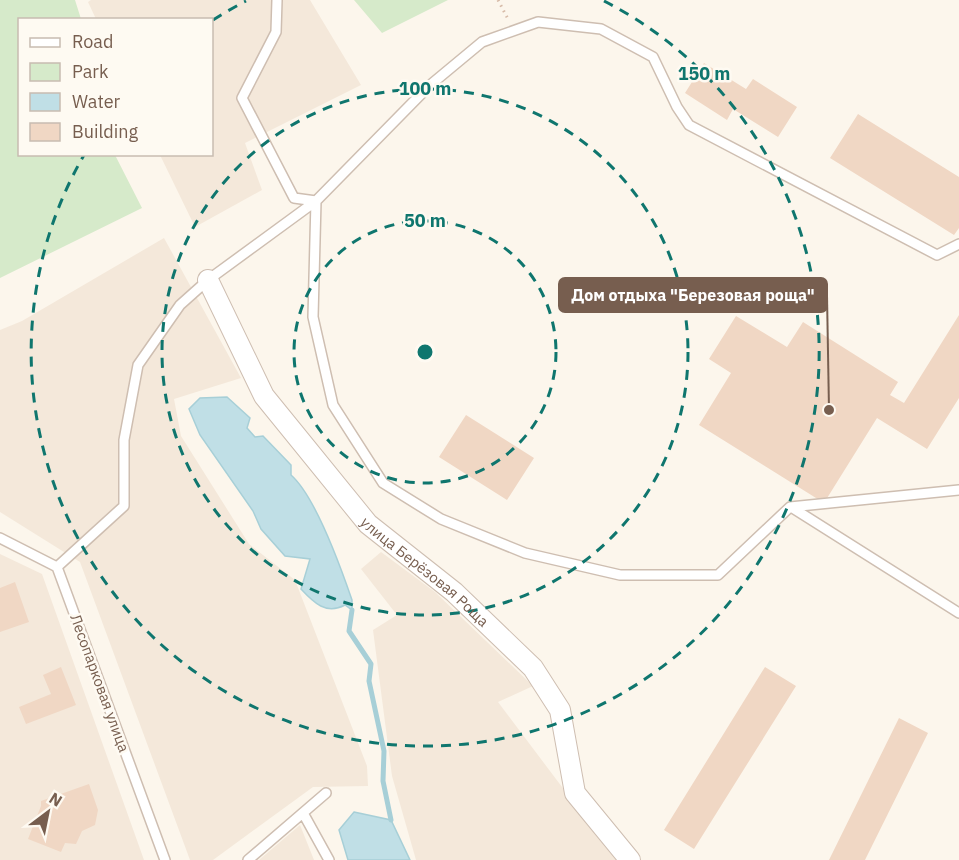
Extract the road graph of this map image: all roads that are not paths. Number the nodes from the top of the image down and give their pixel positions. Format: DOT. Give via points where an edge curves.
graph roads {
  1 [pos="277,0"];
  2 [pos="316,201"];
  3 [pos="959,243"];
  4 [pos="208,280"];
  5 [pos="959,490"];
  6 [pos="790,507"];
  7 [pos="0,537"];
  8 [pos="57,567"];
  9 [pos="959,613"];
  10 [pos="326,793"];
  11 [pos="303,813"];
  12 [pos="165,860"];
  13 [pos="249,860"];
  14 [pos="329,860"];
  15 [pos="630,860"];
  1 -- 2 [label="lane" via="276,32 242,98 294,198"];
  2 -- 3 [label="lane" via="429,86 482,42 538,22 601,29 652,57 689,125 937,255"];
  2 -- 4 [label="lane"];
  2 -- 6 [label="lane" via="313,317 333,405 383,483 441,519 525,553 620,575 718,575"];
  4 -- 8 [label="lane" via="180,305 138,365 124,440 124,506"];
  4 -- 15 [label="street, улица Берёзовая Роща" via="264,396 368,524 454,592 533,668 560,710 575,793"];
  5 -- 6 [label="lane"];
  6 -- 9 [label="lane"];
  7 -- 8 [label="lane"];
  8 -- 12 [label="lane, Лесопарковая улица"];
  10 -- 11 [label="lane"];
  11 -- 13 [label="lane"];
  11 -- 14 [label="lane"];
}
